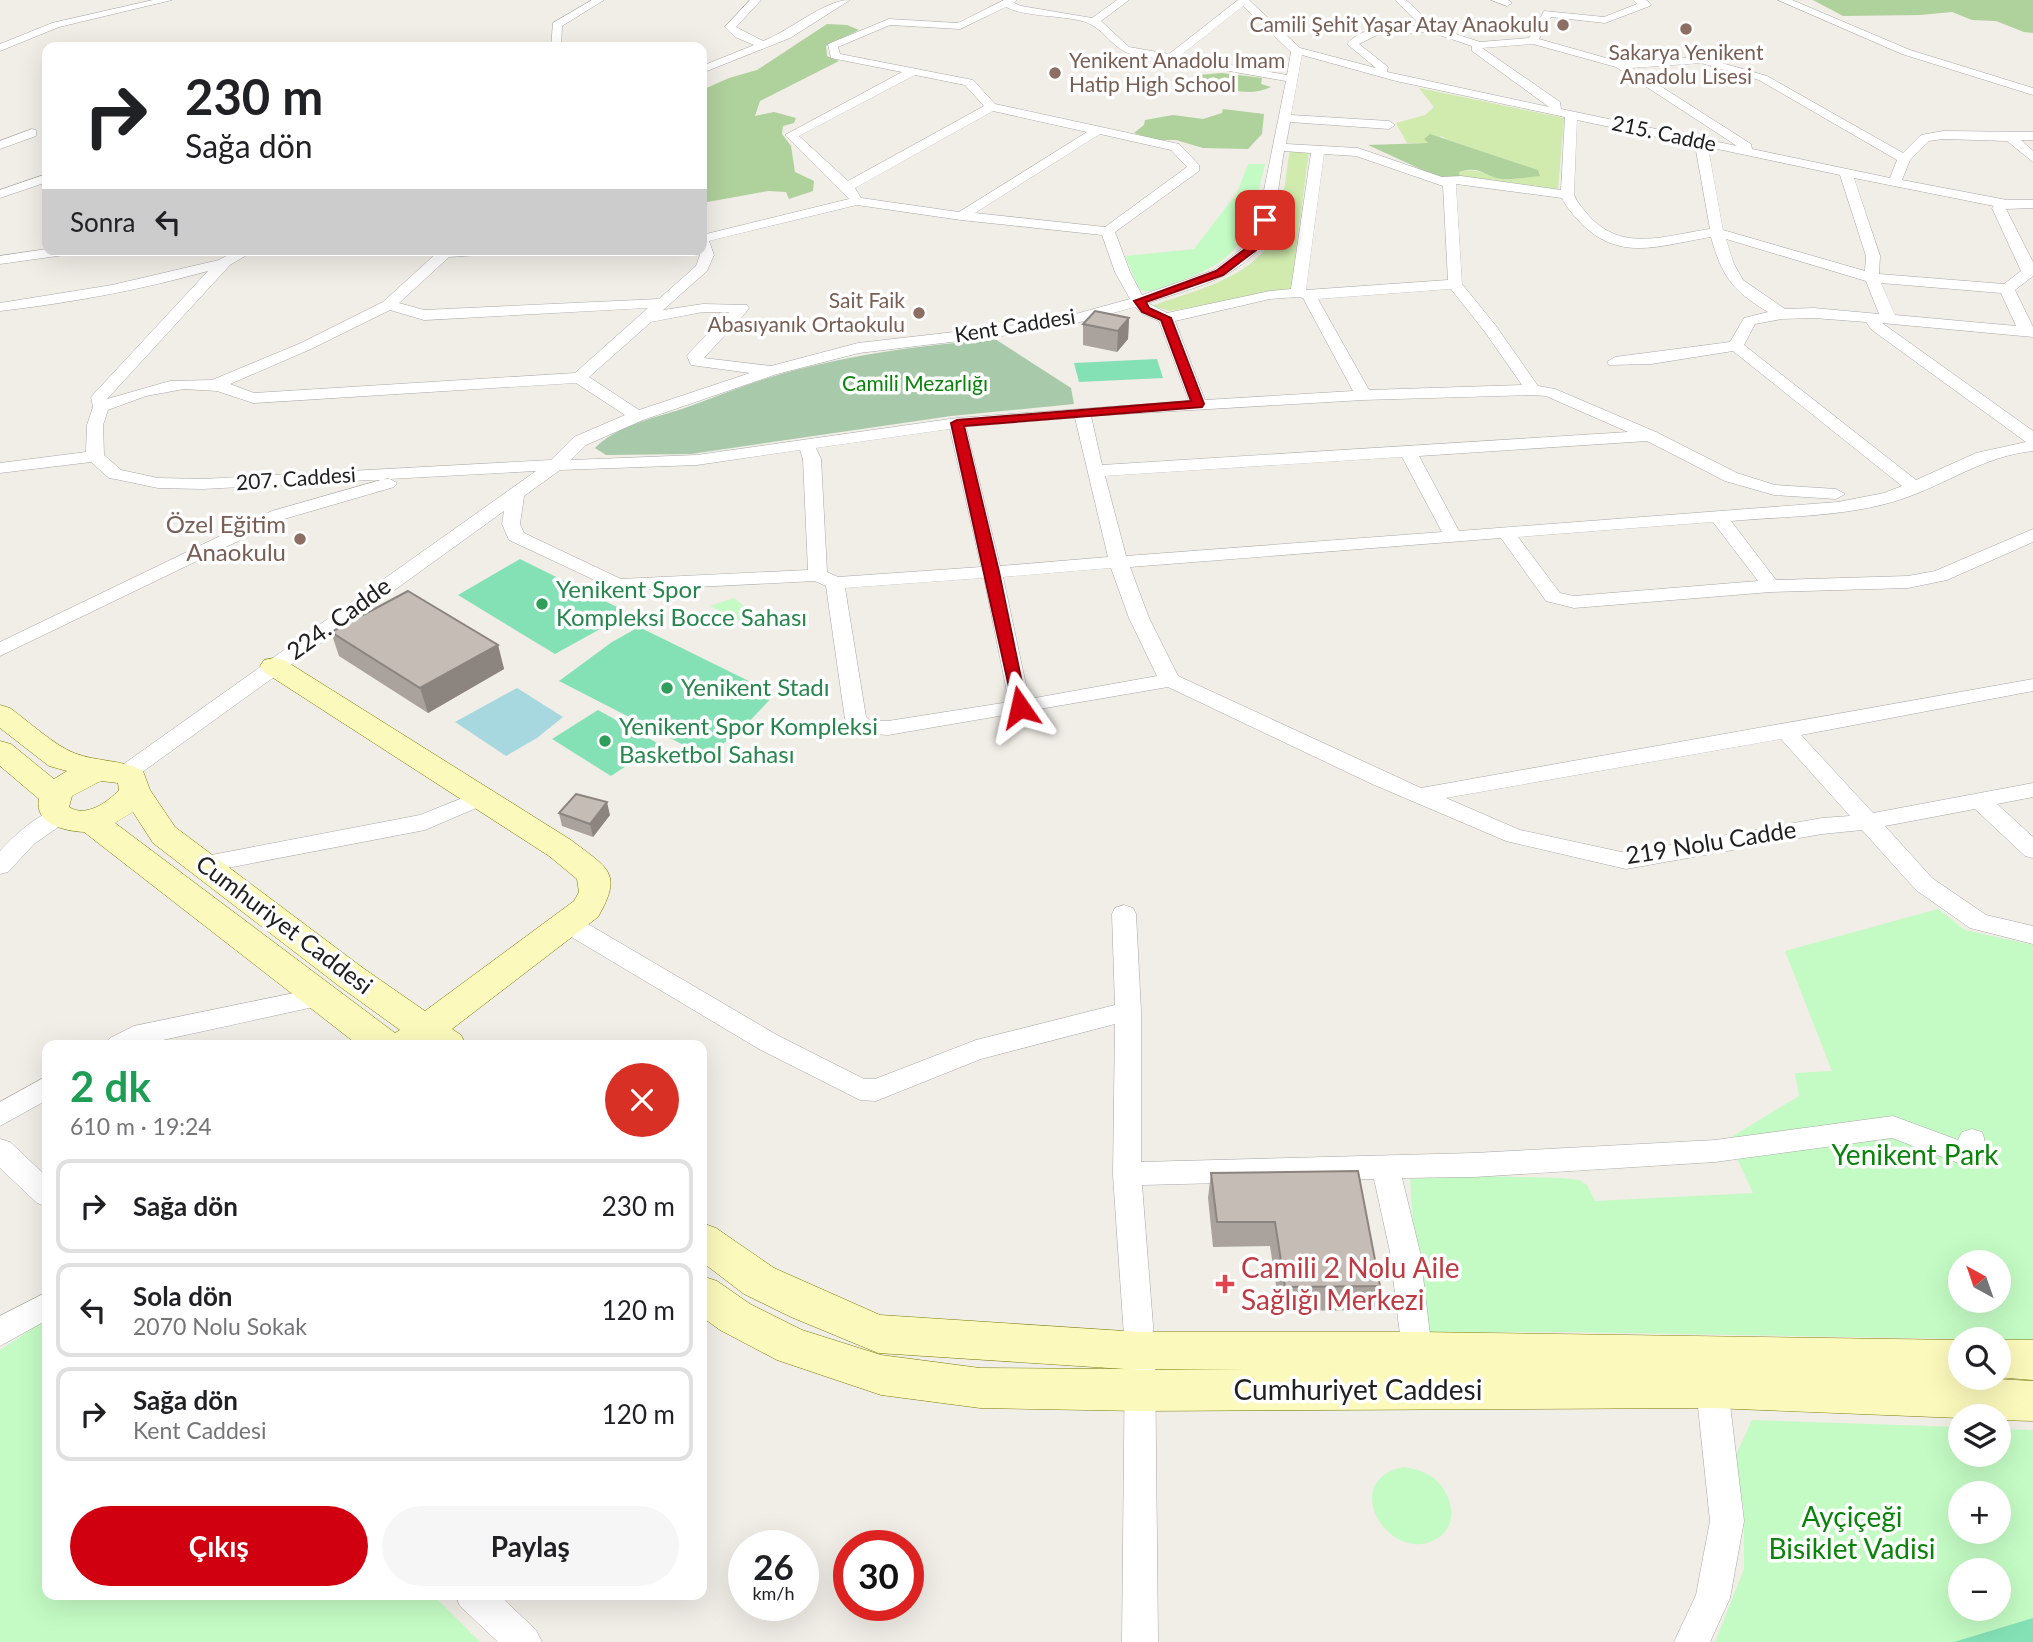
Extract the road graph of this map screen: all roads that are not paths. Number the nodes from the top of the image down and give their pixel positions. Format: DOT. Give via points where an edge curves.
graph roads {
  1 [pos="167,0"];
  2 [pos="598,0"];
  3 [pos="756,0"];
  4 [pos="845,0"];
  5 [pos="1124,0"];
  6 [pos="1243,0"];
  7 [pos="1400,0"];
  8 [pos="1638,0"];
  9 [pos="1783,0"];
  10 [pos="1009,2"];
  11 [pos="1094,21"];
  12 [pos="1431,29"];
  13 [pos="1870,31"];
  14 [pos="1856,32"];
  15 [pos="1532,41"];
  16 [pos="556,42"];
  17 [pos="764,45"];
  18 [pos="1479,45"];
  19 [pos="0,48"];
  20 [pos="1297,51"];
  21 [pos="1171,58"];
  22 [pos="1620,65"];
  23 [pos="707,68"];
  24 [pos="914,71"];
  25 [pos="1396,78"];
  26 [pos="1293,79"];
  27 [pos="2033,92"];
  28 [pos="991,107"];
  29 [pos="1554,111"];
  30 [pos="1571,115"];
  31 [pos="1283,118"];
  32 [pos="1389,125"];
  33 [pos="1097,131"];
  34 [pos="32,133"];
  35 [pos="2010,136"];
  36 [pos="2033,136"];
  37 [pos="1701,142"];
  38 [pos="0,145"];
  39 [pos="1280,147"];
  40 [pos="1318,150"];
  41 [pos="1758,154"];
  42 [pos="2033,158"];
  43 [pos="1904,159"];
  44 [pos="1845,172"];
  45 [pos="42,179"];
  46 [pos="1443,181"];
  47 [pos="1895,183"];
  48 [pos="847,187"];
  49 [pos="0,194"];
  50 [pos="1567,195"];
  51 [pos="857,201"];
  52 [pos="2007,204"];
  53 [pos="2033,204"];
  54 [pos="961,216"];
  55 [pos="1108,230"];
  56 [pos="1717,232"];
  57 [pos="707,239"];
  58 [pos="42,254"];
  59 [pos="236,256"];
  60 [pos="443,256"];
  61 [pos="707,256"];
  62 [pos="0,260"];
  63 [pos="225,262"];
  64 [pos="1872,278"];
  65 [pos="1455,284"];
  66 [pos="2007,289"];
  67 [pos="1303,294"];
  68 [pos="1140,301"];
  69 [pos="663,303"];
  70 [pos="388,305"];
  71 [pos="0,307"];
  72 [pos="1782,314"];
  73 [pos="645,318"];
  74 [pos="1166,318"];
  75 [pos="1871,318"];
  76 [pos="1889,319"];
  77 [pos="2029,331"];
  78 [pos="1736,346"];
  79 [pos="1615,362"];
  80 [pos="771,370"];
  81 [pos="579,378"];
  82 [pos="215,385"];
  83 [pos="1533,390"];
  84 [pos="1363,395"];
  85 [pos="1198,404"];
  86 [pos="101,407"];
  87 [pos="1082,412"];
  88 [pos="637,416"];
  89 [pos="957,423"];
  90 [pos="1650,436"];
  91 [pos="2033,439"];
  92 [pos="806,443"];
  93 [pos="2033,446"];
  94 [pos="1407,450"];
  95 [pos="95,456"];
  96 [pos="554,467"];
  97 [pos="0,468"];
  98 [pos="428,471"];
  99 [pos="1095,471"];
  100 [pos="1907,491"];
  101 [pos="516,493"];
  102 [pos="1718,516"];
  103 [pos="1506,533"];
  104 [pos="2033,535"];
  105 [pos="1454,538"];
  106 [pos="1120,562"];
  107 [pos="992,572"];
  108 [pos="826,579"];
  109 [pos="1771,586"];
  110 [pos="0,650"];
  111 [pos="274,666"];
  112 [pos="1170,680"];
  113 [pos="2033,684"];
  114 [pos="1020,707"];
  115 [pos="0,713"];
  116 [pos="1786,732"];
  117 [pos="0,751"];
  118 [pos="121,778"];
  119 [pos="2033,790"];
  120 [pos="1418,796"];
  121 [pos="480,798"];
  122 [pos="1979,800"];
  123 [pos="68,811"];
  124 [pos="1868,822"];
  125 [pos="2033,850"];
  126 [pos="201,865"];
  127 [pos="0,866"];
  128 [pos="1125,914"];
  129 [pos="567,923"];
  130 [pos="2033,935"];
  131 [pos="323,996"];
  132 [pos="1128,1011"];
  133 [pos="426,1039"];
  134 [pos="127,1040"];
  135 [pos="378,1040"];
  136 [pos="42,1090"];
  137 [pos="0,1115"];
  138 [pos="1972,1140"];
  139 [pos="0,1150"];
  140 [pos="1385,1167"];
  141 [pos="1127,1175"];
  142 [pos="42,1190"];
  143 [pos="707,1244"];
  144 [pos="707,1297"];
  145 [pos="42,1308"];
  146 [pos="0,1332"];
  147 [pos="1417,1351"];
  148 [pos="1948,1359"];
  149 [pos="2011,1359"];
  150 [pos="2033,1360"];
  151 [pos="1140,1371"];
  152 [pos="1712,1388"];
  153 [pos="2033,1401"];
  154 [pos="478,1600"];
  155 [pos="524,1642"];
  156 [pos="1140,1642"];
  157 [pos="1692,1642"];
  1 -- 19 [label="street" via="56,25"];
  2 -- 16 [label="street" via="557,25"];
  3 -- 17 [label="street" via="730,27"];
  4 -- 17 [label="street"];
  5 -- 11 [label="street"];
  6 -- 20 [label="street"];
  6 -- 21 [label="street"];
  7 -- 12 [label="street"];
  8 -- 15 [label="street" via="1646,4 1605,20 1548,13"];
  9 -- 14 [label="street"];
  10 -- 11 [label="street" via="1018,9"];
  10 -- 24 [label="street" via="960,26 889,22 832,46 835,56"];
  11 -- 21 [label="street" via="1125,48"];
  12 -- 18 [label="street"];
  12 -- 25 [label="street" via="1369,33 1352,44"];
  13 -- 14 [label="street"];
  14 -- 27 [label="street"];
  15 -- 18 [label="street"];
  15 -- 22 [label="street"];
  17 -- 23 [label="street"];
  18 -- 29 [label="street" via="1476,49 1556,105"];
  20 -- 25 [label="street, 215. Cadde"];
  20 -- 26 [label="street, Kent Caddesi"];
  21 -- 26 [label="street"];
  22 -- 41 [label="street"];
  22 -- 43 [label="street" via="1701,60 1763,78"];
  24 -- 28 [label="street" via="969,82"];
  24 -- 48 [label="street" via="791,135"];
  25 -- 29 [label="street, 215. Cadde"];
  26 -- 31 [label="street, Kent Caddesi"];
  28 -- 33 [label="street"];
  28 -- 48 [label="street"];
  29 -- 30 [label="street, 215. Cadde"];
  30 -- 37 [label="street, 215. Cadde"];
  30 -- 50 [label="street"];
  31 -- 32 [label="street"];
  31 -- 39 [label="street, Kent Caddesi"];
  33 -- 54 [label="street"];
  33 -- 55 [label="street" via="1175,147 1194,168"];
  34 -- 38 [label="street"];
  35 -- 36 [label="street"];
  35 -- 42 [label="street"];
  35 -- 43 [label="street" via="1925,138"];
  37 -- 41 [label="street, 215. Cadde"];
  37 -- 56 [label="street"];
  39 -- 40 [label="street"];
  39 -- 68 [label="street, Kent Caddesi" via="1265,220 1253,247 1219,273"];
  40 -- 46 [label="street" via="1359,152"];
  40 -- 67 [label="street"];
  41 -- 44 [label="street, 215. Cadde"];
  43 -- 47 [label="street"];
  44 -- 47 [label="street, 215. Cadde"];
  44 -- 64 [label="street" via="1874,256"];
  45 -- 49 [label="street"];
  46 -- 50 [label="street"];
  46 -- 65 [label="street" via="1449,184"];
  47 -- 52 [label="street, 215. Cadde"];
  48 -- 51 [label="street"];
  50 -- 56 [label="street" via="1595,230 1630,245"];
  51 -- 54 [label="street"];
  51 -- 57 [label="street"];
  52 -- 53 [label="street, 215. Cadde"];
  52 -- 66 [label="street" via="1999,208 2029,272"];
  54 -- 55 [label="street"];
  55 -- 68 [label="street" via="1123,273"];
  56 -- 64 [label="street"];
  56 -- 72 [label="street" via="1727,269 1742,291"];
  58 -- 62 [label="street"];
  59 -- 63 [label="street"];
  60 -- 70 [label="street"];
  61 -- 69 [label="street" via="702,268"];
  63 -- 71 [label="street" via="82,297"];
  63 -- 86 [label="street" via="99,397"];
  64 -- 66 [label="street"];
  64 -- 76 [label="street"];
  65 -- 67 [label="street"];
  65 -- 83 [label="street"];
  66 -- 77 [label="street"];
  67 -- 74 [label="street" via="1270,295"];
  67 -- 84 [label="street" via="1332,334"];
  68 -- 74 [label="street" via="1145,310"];
  68 -- 80 [label="street, Kent Caddesi" via="1051,325 858,348"];
  69 -- 70 [label="street" via="424,315"];
  69 -- 73 [label="street"];
  70 -- 82 [label="street"];
  72 -- 75 [label="street"];
  72 -- 78 [label="street" via="1749,321"];
  73 -- 80 [label="street" via="703,308 742,308 695,356 697,362"];
  73 -- 81 [label="street"];
  74 -- 85 [label="street"];
  75 -- 76 [label="street"];
  75 -- 91 [label="street" via="1877,327"];
  76 -- 77 [label="street"];
  78 -- 79 [label="street"];
  78 -- 100 [label="street"];
  80 -- 88 [label="street, Kent Caddesi"];
  81 -- 82 [label="street" via="253,398"];
  81 -- 88 [label="street"];
  82 -- 86 [label="street" via="170,387"];
  83 -- 84 [label="street, 207. Caddesi"];
  83 -- 90 [label="street, 207. Caddesi" via="1549,391"];
  84 -- 85 [label="street, 207. Caddesi"];
  85 -- 87 [label="street, 207. Caddesi"];
  86 -- 95 [label="street" via="95,425"];
  87 -- 89 [label="street, 207. Caddesi"];
  87 -- 99 [label="street"];
  88 -- 96 [label="street, Kent Caddesi" via="580,442"];
  89 -- 92 [label="street, 207. Caddesi"];
  89 -- 107 [label="street"];
  90 -- 94 [label="street"];
  90 -- 100 [label="street, 207. Caddesi" via="1731,477 1774,490"];
  92 -- 96 [label="street, 207. Caddesi" via="697,460"];
  92 -- 108 [label="street" via="812,459"];
  93 -- 100 [label="street" via="1995,452"];
  94 -- 99 [label="street"];
  94 -- 105 [label="street"];
  95 -- 97 [label="street"];
  95 -- 98 [label="street, 207. Caddesi" via="115,474 158,483"];
  96 -- 98 [label="street, 207. Caddesi"];
  96 -- 101 [label="street, 224. Cadde"];
  98 -- 110 [label="street" via="278,515"];
  99 -- 106 [label="street"];
  100 -- 102 [label="street" via="1838,506"];
  101 -- 108 [label="street" via="511,524 516,536 618,585"];
  101 -- 111 [label="street, 224. Cadde"];
  102 -- 103 [label="street"];
  102 -- 109 [label="street"];
  103 -- 105 [label="street"];
  103 -- 109 [label="street" via="1553,597 1574,602"];
  104 -- 109 [label="street" via="1940,576 1908,582"];
  105 -- 106 [label="street"];
  106 -- 107 [label="street"];
  106 -- 112 [label="street" via="1158,661"];
  107 -- 108 [label="street"];
  107 -- 114 [label="street"];
  108 -- 114 [label="street" via="856,719 866,728 888,729"];
  111 -- 118 [label="street, 224. Cadde"];
  111 -- 121 [label="street"];
  112 -- 114 [label="street"];
  112 -- 120 [label="street, 219 Nolu Cadde"];
  113 -- 116 [label="street"];
  115 -- 118 [label="street" via="60,759"];
  116 -- 120 [label="street"];
  116 -- 124 [label="street"];
  117 -- 123 [label="street, Cumhuriyet Caddesi"];
  118 -- 123 [label="street" via="74,780"];
  118 -- 123 [label="street" via="123,805 114,812"];
  118 -- 126 [label="street, Cumhuriyet Caddesi" via="164,835"];
  119 -- 122 [label="street, 219 Nolu Cadde"];
  120 -- 124 [label="street, 219 Nolu Cadde" via="1514,836 1626,861"];
  121 -- 126 [label="street" via="425,822"];
  121 -- 129 [label="street" via="593,874 595,892 586,909"];
  122 -- 124 [label="street, 219 Nolu Cadde"];
  122 -- 125 [label="street"];
  123 -- 127 [label="street" via="26,838"];
  123 -- 131 [label="street, Cumhuriyet Caddesi"];
  124 -- 130 [label="street" via="1924,884 1957,907 1979,922"];
  126 -- 133 [label="street, Cumhuriyet Caddesi" via="351,976"];
  128 -- 132 [label="street"];
  129 -- 132 [label="street" via="768,1042 860,1089 876,1090 976,1050"];
  129 -- 133 [label="street"];
  131 -- 134 [label="street"];
  131 -- 135 [label="street, Cumhuriyet Caddesi"];
  132 -- 141 [label="street"];
  136 -- 137 [label="street"];
  138 -- 140 [label="street" via="1969,1156 1904,1121 1715,1151"];
  139 -- 142 [label="street"];
  140 -- 141 [label="street"];
  140 -- 147 [label="street" via="1405,1252"];
  141 -- 151 [label="street"];
  143 -- 151 [label="street, Cumhuriyet Caddesi" via="759,1281 878,1334"];
  144 -- 151 [label="street, Cumhuriyet Caddesi" via="792,1346 881,1375 981,1388"];
  145 -- 146 [label="street"];
  147 -- 148 [label="street, Cumhuriyet Caddesi"];
  147 -- 151 [label="street, Cumhuriyet Caddesi"];
  149 -- 150 [label="street"];
  151 -- 152 [label="street, Cumhuriyet Caddesi"];
  151 -- 156 [label="street"];
  152 -- 153 [label="street, Cumhuriyet Caddesi"];
  152 -- 157 [label="street" via="1727,1521 1713,1598"];
  154 -- 155 [label="street"];
}
